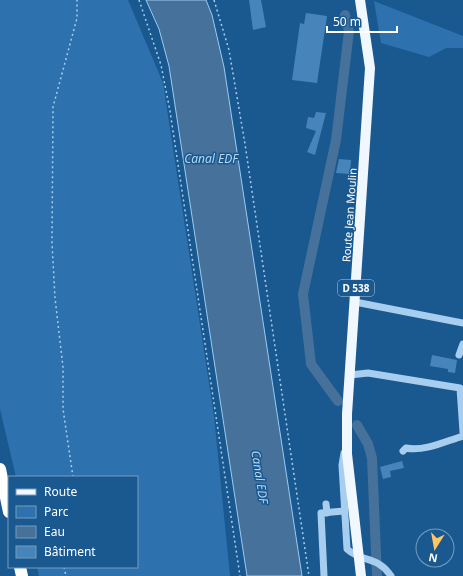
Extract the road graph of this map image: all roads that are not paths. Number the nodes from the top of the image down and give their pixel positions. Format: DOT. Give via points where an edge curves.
graph roads {
  1 [pos="360,0"];
  2 [pos="355,302"];
  3 [pos="463,323"];
  4 [pos="463,344"];
  5 [pos="459,355"];
  6 [pos="350,375"];
  7 [pos="463,432"];
  8 [pos="347,434"];
  9 [pos="463,436"];
  10 [pos="402,451"];
  11 [pos="0,468"];
  12 [pos="326,504"];
  13 [pos="8,507"];
  14 [pos="344,512"];
  15 [pos="327,513"];
  16 [pos="358,555"];
  17 [pos="324,576"];
  18 [pos="360,576"];
  19 [pos="391,576"];
  1 -- 2 [label="main road, Route Jean Moulin / D 538" via="370,68"];
  2 -- 3 [label="street"];
  2 -- 6 [label="main road, Route Jean Moulin / D 538"];
  4 -- 5 [label="street"];
  6 -- 7 [label="street" via="368,373 460,388"];
  6 -- 8 [label="main road, Route Jean Moulin / D 538"];
  8 -- 14 [label="street" via="342,465"];
  8 -- 16 [label="main road, Route Jean Moulin / D 538" via="346,454"];
  9 -- 10 [label="street" via="431,446 406,448"];
  11 -- 13 [label="highway"];
  12 -- 15 [label="street"];
  14 -- 15 [label="street"];
  14 -- 16 [label="street" via="347,549"];
  15 -- 17 [label="street" via="321,513"];
  16 -- 18 [label="main road, Route Jean Moulin / D 538"];
  16 -- 19 [label="street" via="381,564"];
}
